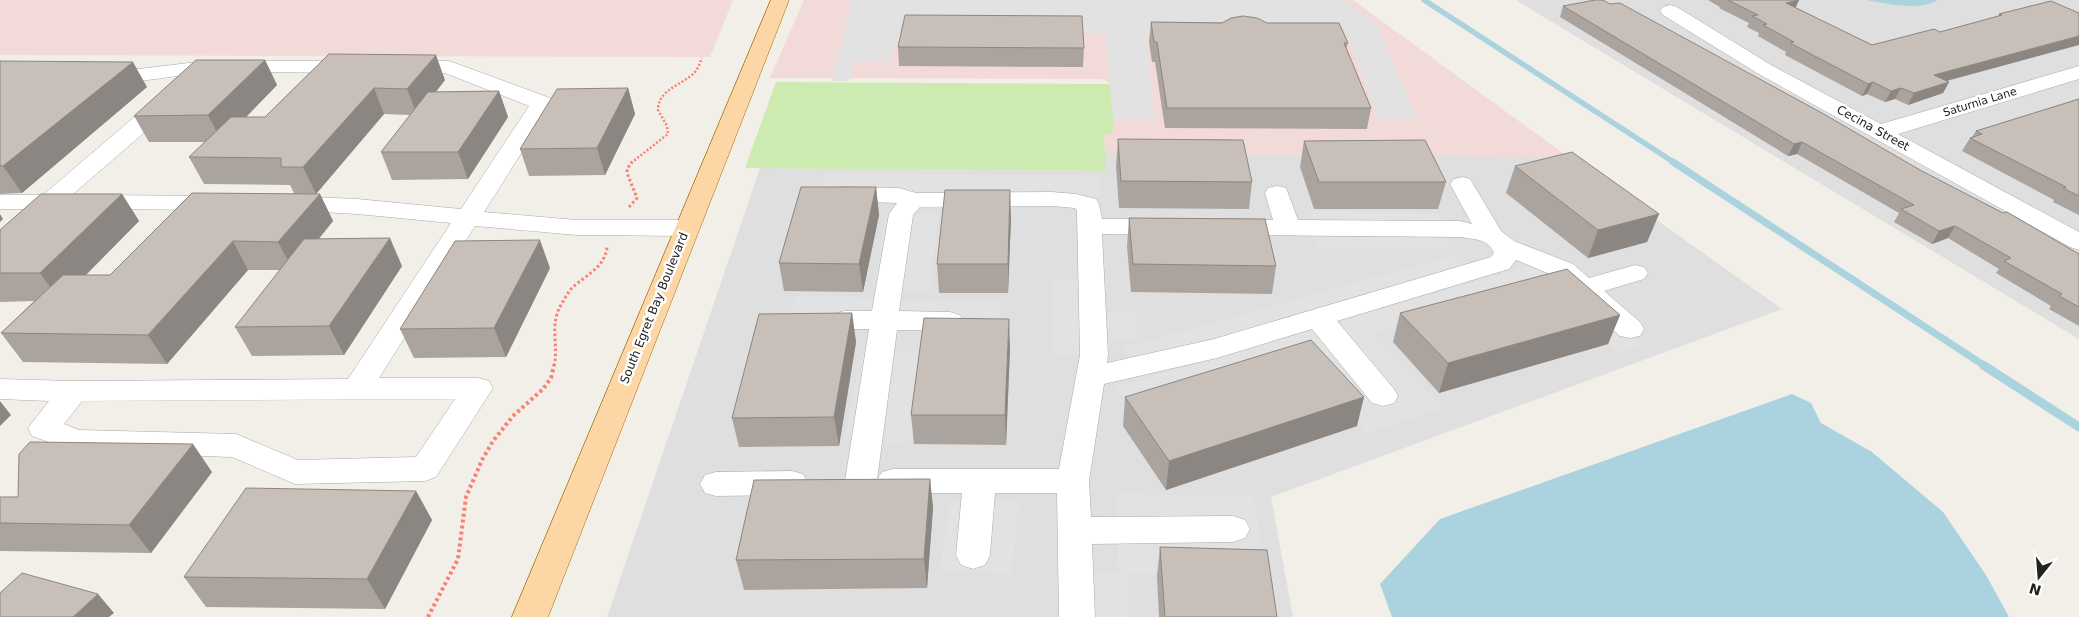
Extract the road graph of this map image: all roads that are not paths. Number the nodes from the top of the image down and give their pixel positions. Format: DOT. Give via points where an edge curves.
graph roads {
  1 [pos="780,0"];
  2 [pos="1670,11"];
  3 [pos="205,67"];
  4 [pos="2079,72"];
  5 [pos="80,74"];
  6 [pos="1880,132"];
  7 [pos="1462,184"];
  8 [pos="1277,193"];
  9 [pos="839,194"];
  10 [pos="913,200"];
  11 [pos="0,202"];
  12 [pos="49,202"];
  13 [pos="469,216"];
  14 [pos="21,226"];
  15 [pos="1090,226"];
  16 [pos="687,228"];
  17 [pos="1288,228"];
  18 [pos="1499,242"];
  19 [pos="2079,242"];
  20 [pos="1635,273"];
  21 [pos="1584,288"];
  22 [pos="1318,317"];
  23 [pos="844,320"];
  24 [pos="884,320"];
  25 [pos="950,321"];
  26 [pos="1630,329"];
  27 [pos="1090,377"];
  28 [pos="0,389"];
  29 [pos="358,389"];
  30 [pos="74,391"];
  31 [pos="1383,396"];
  32 [pos="980,481"];
  33 [pos="1073,481"];
  34 [pos="838,482"];
  35 [pos="716,484"];
  36 [pos="1233,529"];
  37 [pos="1074,530"];
  38 [pos="973,555"];
  39 [pos="530,617"];
  40 [pos="1077,617"];
  1 -- 16 [label="main road, South Egret Bay Boulevard"];
  2 -- 6 [label="street, Cecina Street" via="1764,69"];
  3 -- 5 [label="street" via="139,74"];
  3 -- 12 [label="street"];
  3 -- 13 [label="street" via="448,67 542,103"];
  4 -- 6 [label="street, Saturnia Lane"];
  6 -- 19 [label="street, Cecina Street"];
  7 -- 18 [label="street"];
  8 -- 17 [label="street"];
  9 -- 10 [label="street" via="899,195"];
  10 -- 15 [label="street" via="1076,201 1086,204"];
  10 -- 24 [label="street" via="901,214"];
  11 -- 12 [label="street"];
  12 -- 13 [label="street" via="325,203"];
  12 -- 14 [label="street"];
  13 -- 16 [label="street" via="562,227"];
  13 -- 29 [label="street"];
  15 -- 17 [label="street"];
  15 -- 27 [label="street" via="1094,355"];
  16 -- 39 [label="main road, South Egret Bay Boulevard"];
  17 -- 18 [label="street" via="1460,229"];
  18 -- 21 [label="street" via="1564,270"];
  18 -- 22 [label="street" via="1507,254 1500,263"];
  20 -- 21 [label="street"];
  21 -- 26 [label="street"];
  22 -- 27 [label="street" via="1217,348"];
  22 -- 31 [label="street"];
  23 -- 24 [label="street"];
  24 -- 25 [label="street"];
  24 -- 34 [label="street"];
  27 -- 33 [label="street"];
  28 -- 30 [label="street"];
  29 -- 30 [label="street"];
  29 -- 30 [label="street" via="478,388 425,469 295,472 236,446 76,441 43,428"];
  32 -- 33 [label="street"];
  32 -- 34 [label="street"];
  32 -- 38 [label="street"];
  33 -- 37 [label="street"];
  34 -- 35 [label="street"];
  36 -- 37 [label="street"];
  37 -- 40 [label="street"];
}
